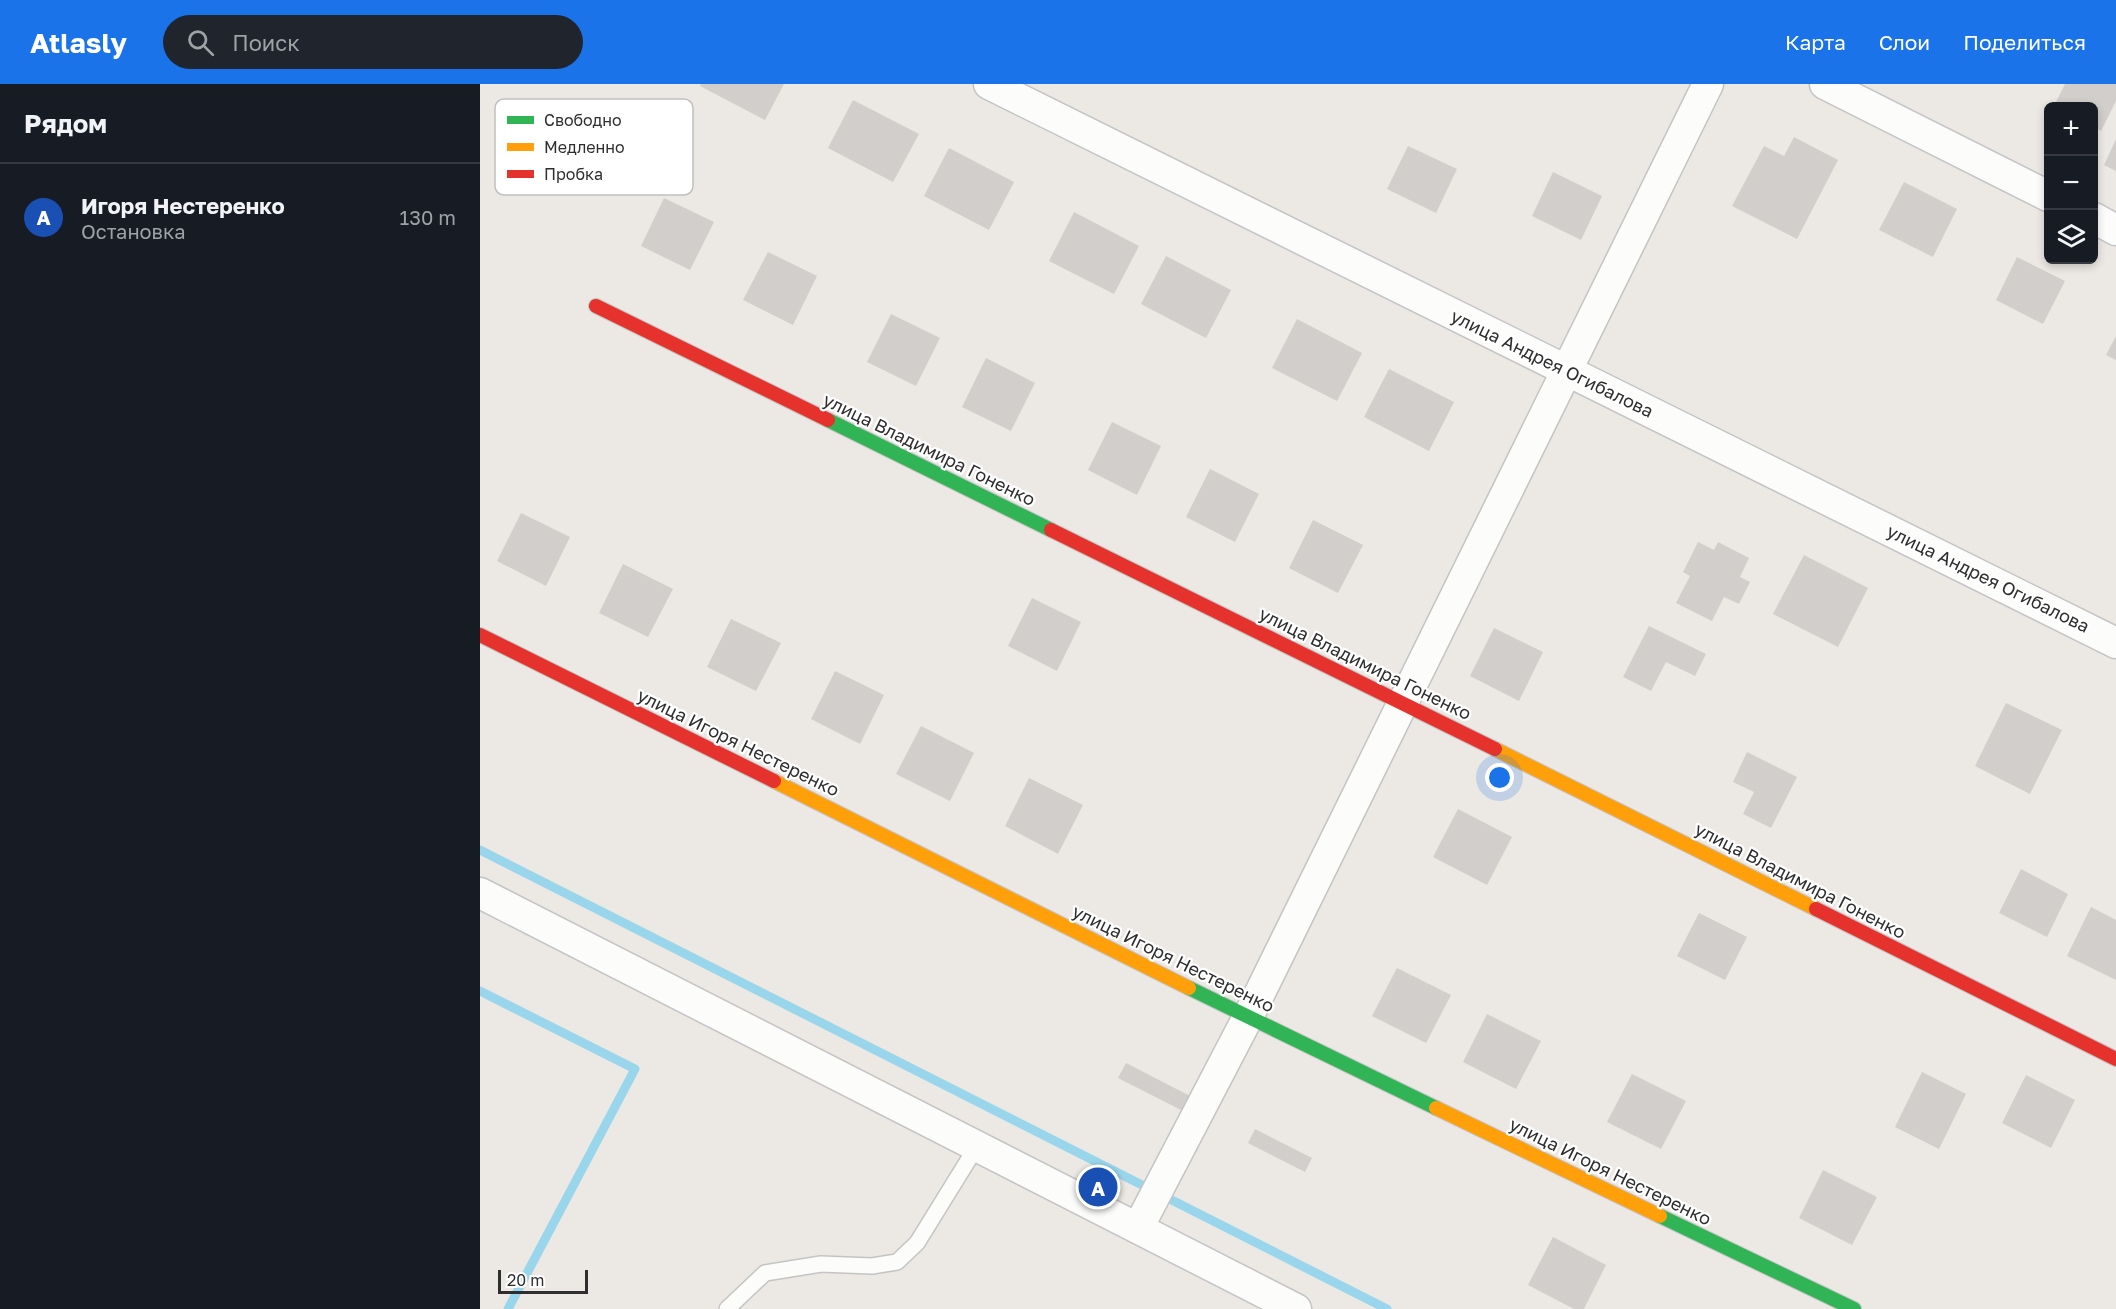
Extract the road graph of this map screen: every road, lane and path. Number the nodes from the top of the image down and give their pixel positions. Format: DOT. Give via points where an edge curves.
graph roads {
  1 [pos="989,84"];
  2 [pos="1708,84"];
  3 [pos="1825,84"];
  4 [pos="2044,194"];
  5 [pos="2098,221"];
  6 [pos="2116,230"];
  7 [pos="596,306"];
  8 [pos="1568,371"];
  9 [pos="480,635"];
  10 [pos="2116,643"];
  11 [pos="1403,703"];
  12 [pos="480,893"];
  13 [pos="1248,1017"];
  14 [pos="2116,1059"];
  15 [pos="977,1146"];
  16 [pos="1138,1228"];
  17 [pos="727,1309"];
  18 [pos="1296,1309"];
  19 [pos="1854,1309"];
  1 -- 8 [label="street, улица Андрея Огибалова"];
  2 -- 8 [label="street"];
  3 -- 4 [label="street"];
  5 -- 6 [label="street"];
  7 -- 11 [label="street, улица Владимира Гоненко"];
  8 -- 10 [label="street, улица Андрея Огибалова"];
  8 -- 11 [label="street"];
  9 -- 13 [label="street, улица Игоря Нестеренко"];
  11 -- 13 [label="street"];
  11 -- 14 [label="street, улица Владимира Гоненко"];
  12 -- 15 [label="street"];
  13 -- 16 [label="street"];
  13 -- 19 [label="street, улица Игоря Нестеренко"];
  15 -- 16 [label="street"];
  15 -- 17 [label="lane" via="917,1243 897,1262 872,1266 821,1264 765,1274"];
  16 -- 18 [label="street"];
}
